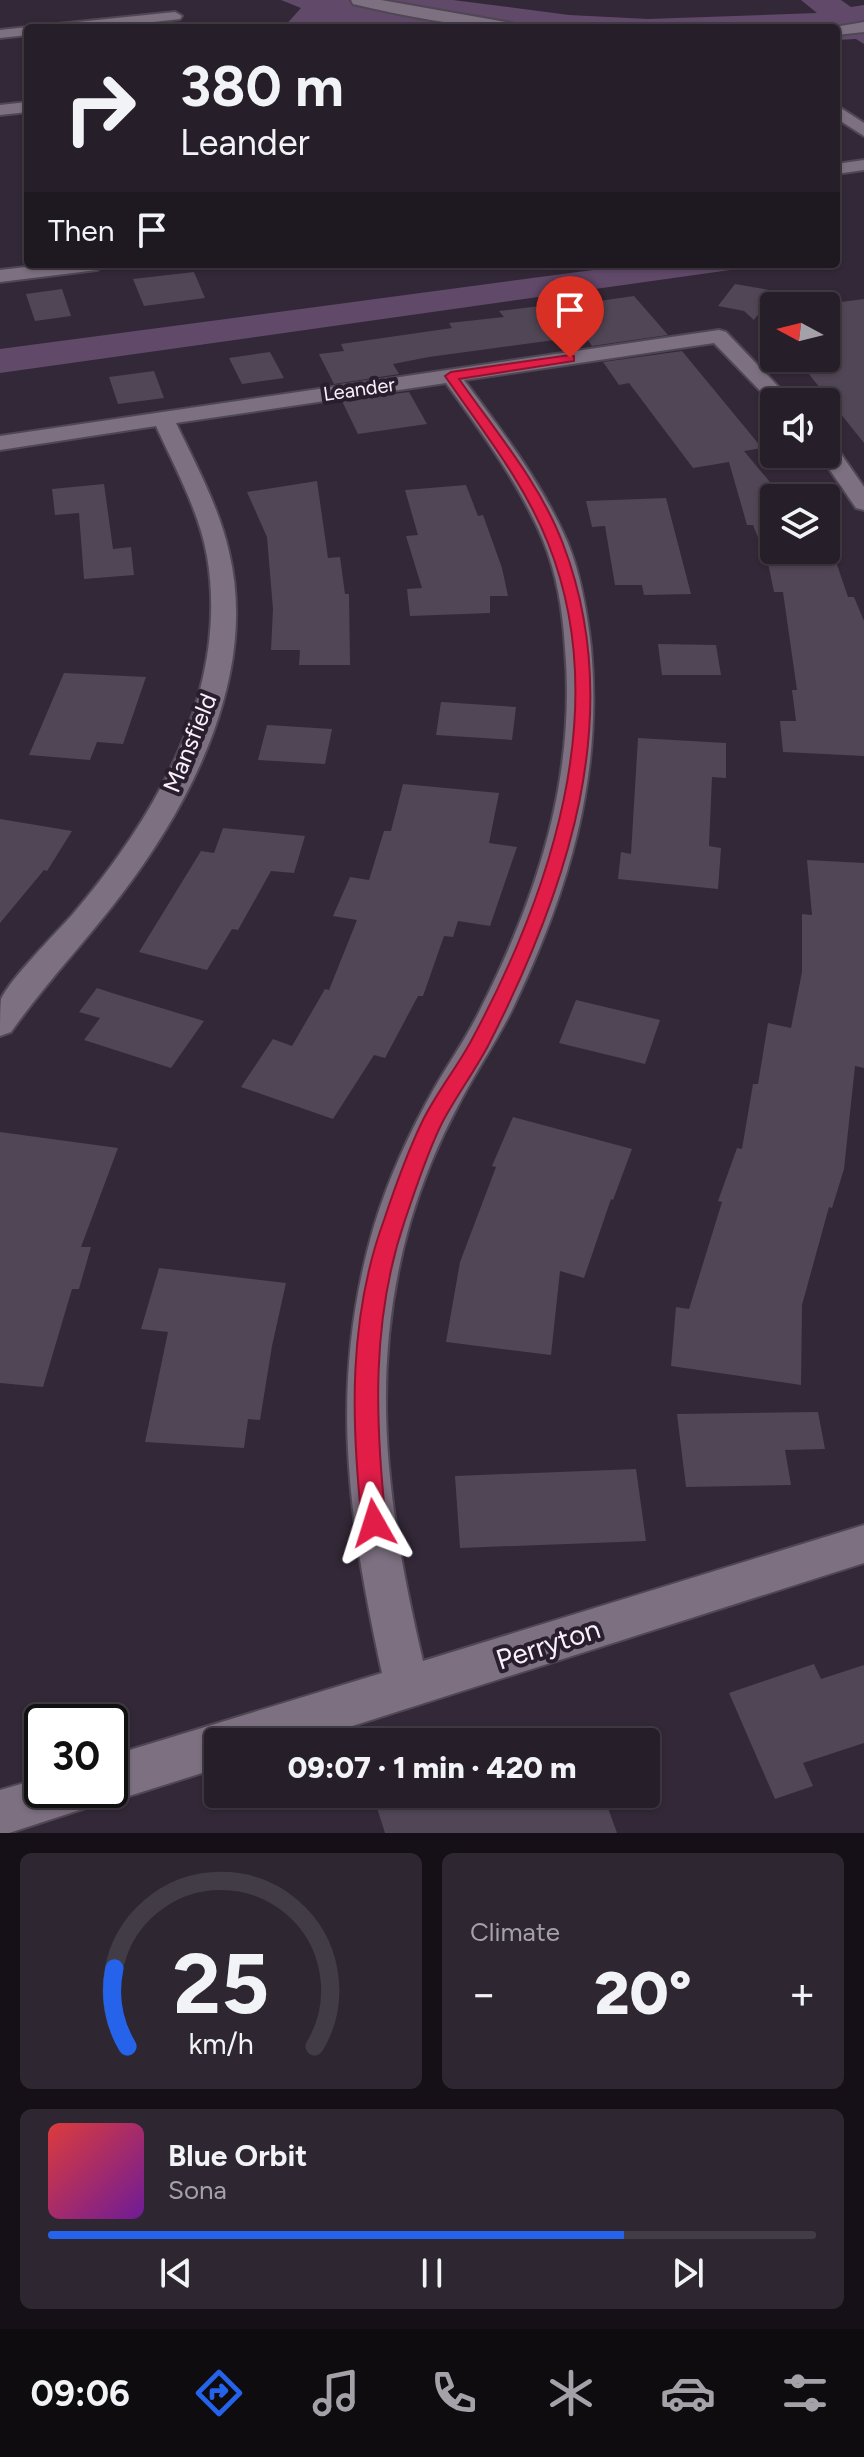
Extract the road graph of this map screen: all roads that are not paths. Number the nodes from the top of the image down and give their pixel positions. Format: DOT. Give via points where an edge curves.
graph roads {
  1 [pos="359,0"];
  2 [pos="156,5"];
  3 [pos="97,24"];
  4 [pos="485,24"];
  5 [pos="864,27"];
  6 [pos="840,30"];
  7 [pos="24,31"];
  8 [pos="0,34"];
  9 [pos="24,107"];
  10 [pos="0,110"];
  11 [pos="840,113"];
  12 [pos="864,131"];
  13 [pos="864,165"];
  14 [pos="840,168"];
  15 [pos="65,268"];
  16 [pos="0,276"];
  17 [pos="451,376"];
  18 [pos="769,388"];
  19 [pos="163,419"];
  20 [pos="0,443"];
  21 [pos="839,468"];
  22 [pos="864,503"];
  23 [pos="0,1024"];
  24 [pos="864,1544"];
  25 [pos="407,1688"];
  26 [pos="277,1728"];
  27 [pos="204,1750"];
  28 [pos="128,1774"];
  29 [pos="24,1806"];
  30 [pos="0,1813"];
  1 -- 4 [label="street"];
  2 -- 3 [label="street" via="175,16"];
  5 -- 6 [label="street"];
  7 -- 8 [label="street"];
  9 -- 10 [label="street"];
  11 -- 12 [label="street"];
  13 -- 14 [label="street"];
  15 -- 16 [label="street"];
  17 -- 18 [label="street, Leander" via="719,336"];
  17 -- 19 [label="street, Leander"];
  17 -- 25 [label="street" via="532,492 556,545 574,609 584,683 582,748 567,827 543,906 479,1044 432,1122 393,1222 372,1310 365,1373 366,1447 377,1549"];
  19 -- 20 [label="street, Leander"];
  19 -- 23 [label="street, Mansfield" via="201,498 219,556 224,609 218,666 201,729 170,796 126,867"];
  21 -- 22 [label="street"];
  24 -- 25 [label="street, Perryton"];
  25 -- 26 [label="street, Perryton"];
  27 -- 28 [label="street"];
  29 -- 30 [label="street"];
}
